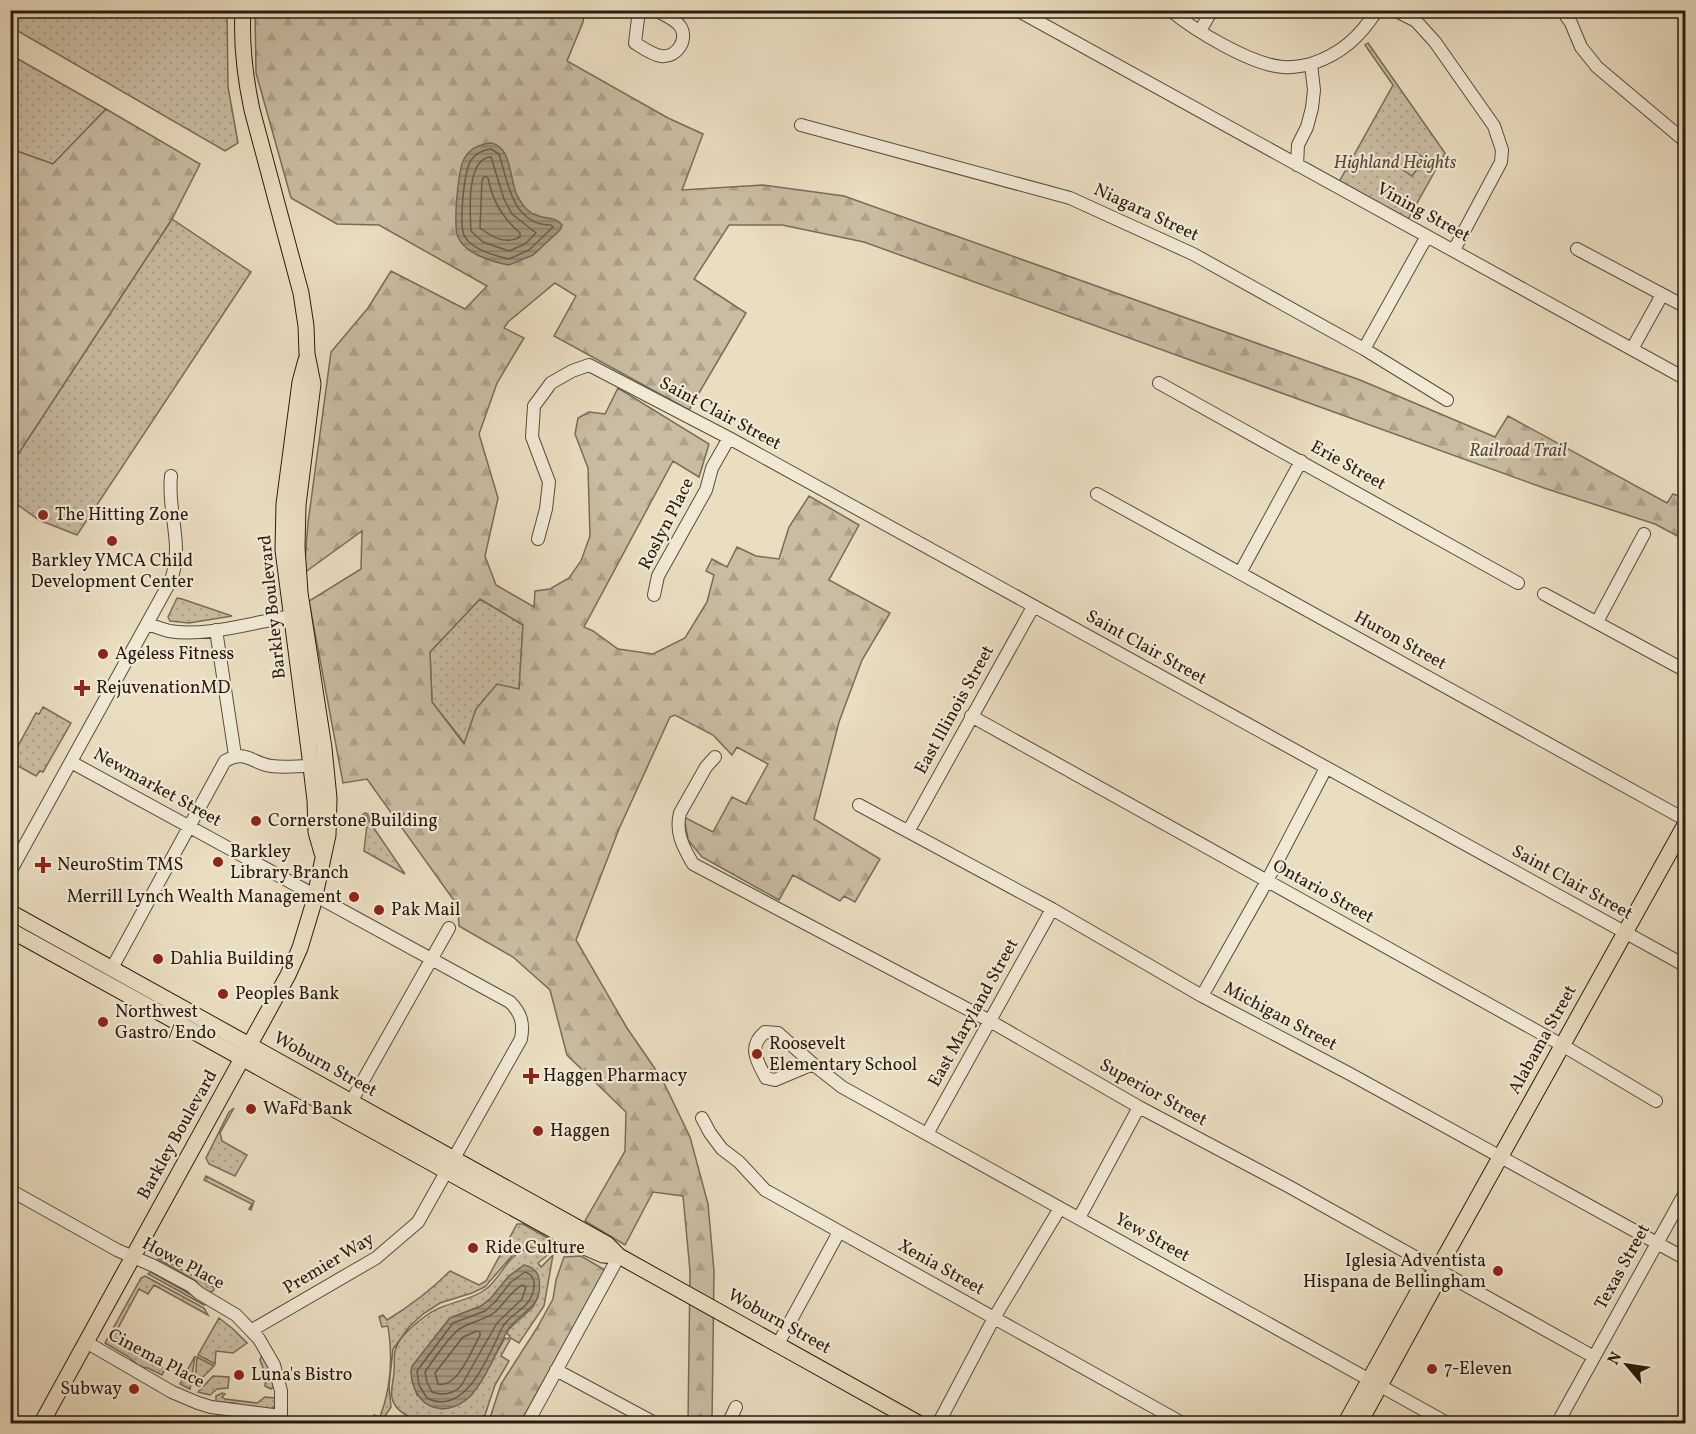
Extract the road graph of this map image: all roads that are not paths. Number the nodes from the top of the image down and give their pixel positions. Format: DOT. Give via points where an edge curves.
graph roads {
  1 [pos="243,10"];
  2 [pos="639,10"];
  3 [pos="656,10"];
  4 [pos="1017,10"];
  5 [pos="1170,10"];
  6 [pos="1212,10"];
  7 [pos="1377,10"];
  8 [pos="1394,10"];
  9 [pos="1562,10"];
  10 [pos="1200,31"];
  11 [pos="1311,64"];
  12 [pos="801,125"];
  13 [pos="1686,142"];
  14 [pos="1297,165"];
  15 [pos="1427,236"];
  16 [pos="1577,249"];
  17 [pos="1454,250"];
  18 [pos="1662,295"];
  19 [pos="1686,307"];
  20 [pos="1364,349"];
  21 [pos="1632,349"];
  22 [pos="1686,379"];
  23 [pos="1159,383"];
  24 [pos="1447,400"];
  25 [pos="729,438"];
  26 [pos="1301,461"];
  27 [pos="171,476"];
  28 [pos="1097,494"];
  29 [pos="1644,534"];
  30 [pos="538,539"];
  31 [pos="1240,573"];
  32 [pos="1518,583"];
  33 [pos="1544,594"];
  34 [pos="654,595"];
  35 [pos="1033,607"];
  36 [pos="297,615"];
  37 [pos="1597,622"];
  38 [pos="147,624"];
  39 [pos="216,630"];
  40 [pos="1686,671"];
  41 [pos="971,716"];
  42 [pos="235,755"];
  43 [pos="715,757"];
  44 [pos="71,762"];
  45 [pos="318,765"];
  46 [pos="1326,768"];
  47 [pos="859,805"];
  48 [pos="1686,821"];
  49 [pos="189,827"];
  50 [pos="909,830"];
  51 [pos="10,872"];
  52 [pos="1267,881"];
  53 [pos="315,895"];
  54 [pos="1052,909"];
  55 [pos="10,912"];
  56 [pos="449,928"];
  57 [pos="10,930"];
  58 [pos="1625,933"];
  59 [pos="432,959"];
  60 [pos="1686,966"];
  61 [pos="112,968"];
  62 [pos="1202,996"];
  63 [pos="990,1021"];
  64 [pos="1562,1045"];
  65 [pos="247,1052"];
  66 [pos="813,1064"];
  67 [pos="1656,1101"];
  68 [pos="351,1102"];
  69 [pos="1139,1107"];
  70 [pos="702,1118"];
  71 [pos="927,1134"];
  72 [pos="1500,1157"];
  73 [pos="451,1166"];
  74 [pos="10,1190"];
  75 [pos="1686,1191"];
  76 [pos="1060,1208"];
  77 [pos="1079,1218"];
  78 [pos="839,1232"];
  79 [pos="1657,1243"];
  80 [pos="619,1256"];
  81 [pos="133,1257"];
  82 [pos="1686,1259"];
  83 [pos="1435,1273"];
  84 [pos="994,1318"];
  85 [pos="252,1330"];
  86 [pos="86,1342"];
  87 [pos="778,1344"];
  88 [pos="1594,1357"];
  89 [pos="556,1370"];
  90 [pos="1375,1382"];
  91 [pos="736,1407"];
  92 [pos="281,1416"];
  93 [pos="651,1421"];
  94 [pos="41,1424"];
  95 [pos="526,1424"];
  96 [pos="728,1424"];
  97 [pos="920,1424"];
  98 [pos="938,1424"];
  99 [pos="1184,1424"];
  100 [pos="1345,1424"];
  101 [pos="1359,1424"];
  102 [pos="1449,1424"];
  103 [pos="1557,1424"];
  1 -- 36 [label="main road, Barkley Boulevard" via="245,80 301,293 306,326 307,354 284,504 283,550"];
  2 -- 3 [label="street" via="635,43 657,55 669,56 683,40 682,30 674,20"];
  4 -- 14 [label="street, Vining Street"];
  5 -- 10 [label="street"];
  6 -- 10 [label="street"];
  7 -- 11 [label="street" via="1355,40"];
  8 -- 17 [label="street" via="1416,21 1435,42 1494,126 1502,150 1501,162"];
  9 -- 13 [label="street" via="1581,47 1597,67"];
  10 -- 11 [label="street" via="1269,65"];
  11 -- 14 [label="street" via="1312,108 1298,145"];
  12 -- 20 [label="street, Niagara Street" via="1070,198 1193,254"];
  14 -- 15 [label="street, Vining Street"];
  15 -- 17 [label="street, Vining Street"];
  15 -- 20 [label="street"];
  16 -- 18 [label="street"];
  17 -- 21 [label="street, Vining Street"];
  18 -- 19 [label="street"];
  18 -- 21 [label="street"];
  20 -- 24 [label="street, Niagara Street"];
  21 -- 22 [label="street, Vining Street"];
  23 -- 26 [label="street, Erie Street"];
  25 -- 30 [label="street, Saint Clair Street" via="589,365 572,371 551,383 534,406 532,437 549,482"];
  25 -- 34 [label="street, Roslyn Place" via="712,468 706,490 658,576"];
  25 -- 35 [label="street, Saint Clair Street"];
  26 -- 31 [label="street"];
  26 -- 32 [label="street, Erie Street"];
  27 -- 38 [label="street" via="176,567"];
  28 -- 31 [label="street, Huron Street"];
  29 -- 37 [label="street"];
  31 -- 48 [label="street, Huron Street"];
  33 -- 37 [label="street"];
  35 -- 41 [label="street, East Illinois Street"];
  35 -- 46 [label="street, Saint Clair Street"];
  36 -- 39 [label="street"];
  36 -- 45 [label="main road, Barkley Boulevard"];
  37 -- 40 [label="street"];
  38 -- 39 [label="street" via="170,631"];
  38 -- 44 [label="street"];
  39 -- 42 [label="street"];
  41 -- 50 [label="street, East Illinois Street"];
  41 -- 52 [label="street, Ontario Street"];
  42 -- 45 [label="street" via="271,766"];
  42 -- 49 [label="street" via="225,761"];
  43 -- 63 [label="street, Superior Street" via="678,821 682,846 693,864"];
  44 -- 49 [label="street, Newmarket Street"];
  44 -- 51 [label="street"];
  45 -- 53 [label="main road, Barkley Boulevard" via="316,832 322,855"];
  46 -- 52 [label="street"];
  46 -- 58 [label="street, Saint Clair Street"];
  47 -- 50 [label="street, Michigan Street"];
  48 -- 58 [label="main road, Alabama Street"];
  49 -- 53 [label="street, Newmarket Street"];
  49 -- 61 [label="street"];
  50 -- 54 [label="street, Michigan Street"];
  52 -- 62 [label="street"];
  52 -- 64 [label="street, Ontario Street"];
  53 -- 59 [label="street, Newmarket Street"];
  53 -- 65 [label="main road, Barkley Boulevard" via="297,955"];
  54 -- 62 [label="street, Michigan Street"];
  54 -- 63 [label="street, East Maryland Street"];
  55 -- 61 [label="main road, Woburn Street"];
  56 -- 59 [label="street"];
  57 -- 65 [label="main road, Woburn Street"];
  58 -- 60 [label="street, Saint Clair Street"];
  58 -- 64 [label="main road, Alabama Street"];
  59 -- 68 [label="street"];
  59 -- 73 [label="street, Newmarket Street" via="510,1002 522,1019 521,1039"];
  61 -- 65 [label="main road, Woburn Street"];
  62 -- 72 [label="street, Michigan Street"];
  63 -- 69 [label="street, Superior Street"];
  63 -- 71 [label="street, East Maryland Street"];
  64 -- 67 [label="street, Ontario Street"];
  64 -- 72 [label="main road, Alabama Street"];
  65 -- 68 [label="main road, Woburn Street"];
  65 -- 73 [label="main road, Woburn Street"];
  65 -- 81 [label="main road, Barkley Boulevard"];
  66 -- 66 [label="street" via="778,1032 765,1032 756,1039 754,1047 766,1078 776,1080"];
  66 -- 71 [label="street, Yew Street" via="837,1083"];
  68 -- 73 [label="main road, Woburn Street"];
  69 -- 77 [label="street"];
  69 -- 83 [label="street, Superior Street"];
  70 -- 78 [label="street, Xenia Street" via="722,1149 765,1190"];
  71 -- 76 [label="street, Yew Street"];
  72 -- 79 [label="street, Michigan Street"];
  72 -- 83 [label="main road, Alabama Street"];
  73 -- 80 [label="main road, Woburn Street" via="580,1245 603,1255"];
  73 -- 85 [label="street, Premier Way" via="423,1215 391,1246"];
  74 -- 81 [label="street, Howe Place"];
  75 -- 79 [label="street, Texas Street"];
  76 -- 77 [label="street, Yew Street"];
  76 -- 84 [label="street"];
  77 -- 90 [label="street, Yew Street"];
  78 -- 84 [label="street, Xenia Street"];
  78 -- 87 [label="street"];
  79 -- 82 [label="street, Michigan Street"];
  79 -- 88 [label="street, Texas Street"];
  80 -- 87 [label="main road, Woburn Street"];
  80 -- 89 [label="street"];
  81 -- 85 [label="street, Howe Place" via="191,1286"];
  81 -- 86 [label="main road, Barkley Boulevard"];
  83 -- 88 [label="street, Superior Street"];
  83 -- 90 [label="main road, Alabama Street" via="1424,1281"];
  84 -- 98 [label="street"];
  84 -- 99 [label="street, Xenia Street"];
  85 -- 92 [label="street, Howe Place" via="276,1372"];
  86 -- 92 [label="street, Cinema Place" via="198,1403"];
  86 -- 94 [label="main road, Barkley Boulevard"];
  87 -- 97 [label="main road, Woburn Street"];
  88 -- 103 [label="street, Texas Street"];
  89 -- 93 [label="street"];
  89 -- 95 [label="street"];
  90 -- 100 [label="main road, Alabama Street"];
  90 -- 101 [label="main road, Alabama Street"];
  90 -- 102 [label="street, Yew Street"];
  91 -- 96 [label="street"];
}
